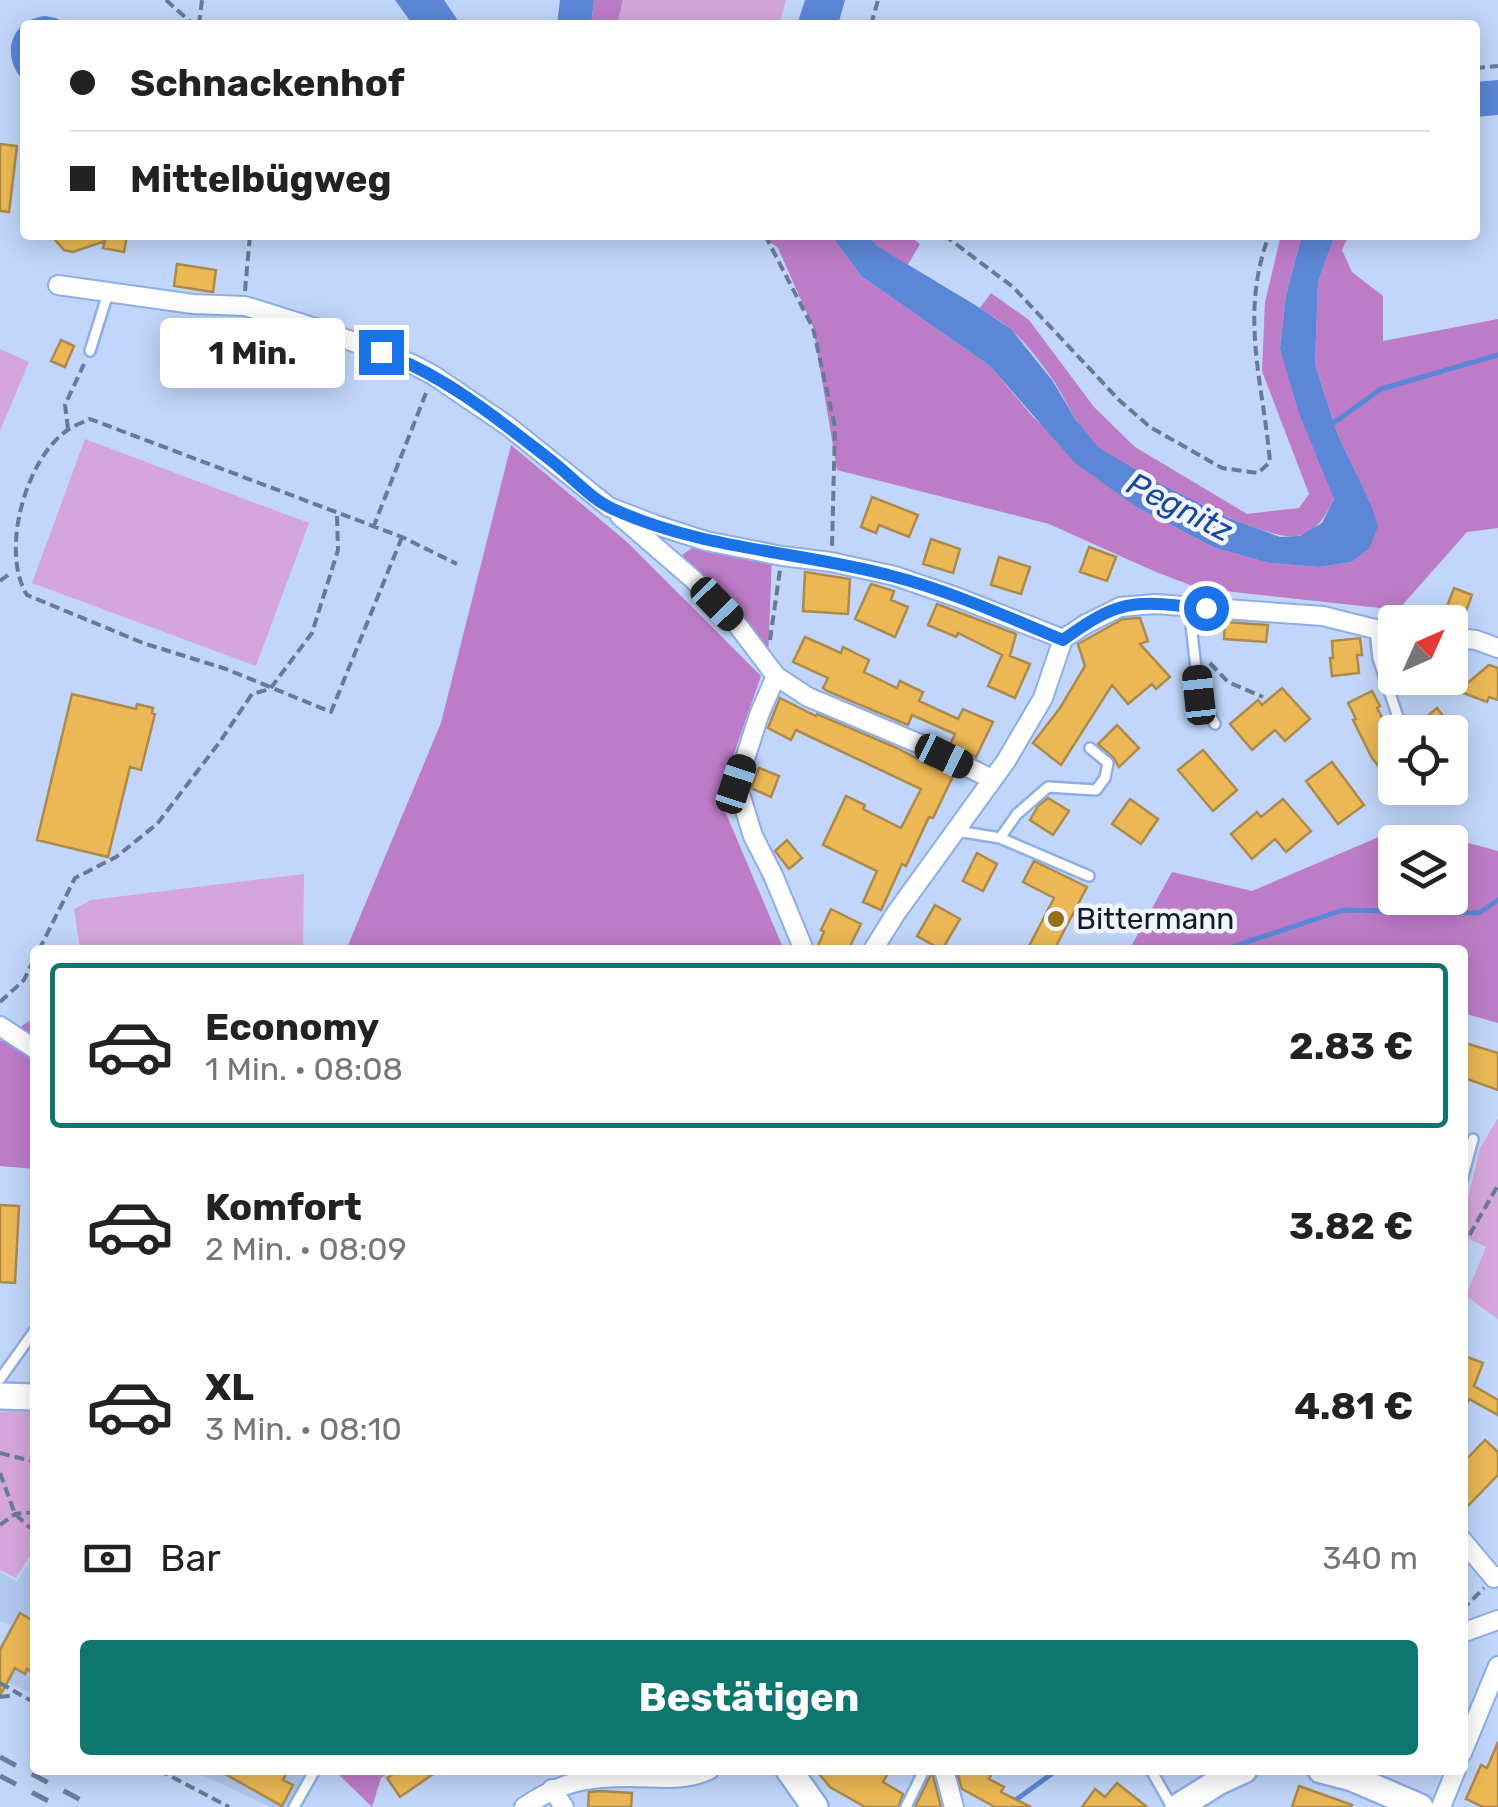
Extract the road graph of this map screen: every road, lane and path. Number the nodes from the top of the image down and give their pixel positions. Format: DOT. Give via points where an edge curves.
graph roads {
  1 [pos="166,0"];
  2 [pos="190,20"];
  3 [pos="250,240"];
  4 [pos="768,240"];
  5 [pos="951,240"];
  6 [pos="1268,240"];
  7 [pos="58,285"];
  8 [pos="108,293"];
  9 [pos="244,306"];
  10 [pos="90,351"];
  11 [pos="433,375"];
  12 [pos="68,429"];
  13 [pos="609,507"];
  14 [pos="336,514"];
  15 [pos="373,528"];
  16 [pos="402,538"];
  17 [pos="782,556"];
  18 [pos="832,562"];
  19 [pos="457,564"];
  20 [pos="13,571"];
  21 [pos="0,581"];
  22 [pos="1189,608"];
  23 [pos="1375,629"];
  24 [pos="1378,629"];
  25 [pos="1468,639"];
  26 [pos="1063,640"];
  27 [pos="1498,648"];
  28 [pos="1208,660"];
  29 [pos="772,670"];
  30 [pos="270,689"];
  31 [pos="1263,697"];
  32 [pos="1398,715"];
  33 [pos="1214,724"];
  34 [pos="1090,748"];
  35 [pos="992,780"];
  36 [pos="957,831"];
  37 [pos="1000,838"];
  38 [pos="1089,876"];
  39 [pos="42,945"];
  40 [pos="802,945"];
  41 [pos="876,945"];
  42 [pos="30,968"];
  43 [pos="0,1002"];
  44 [pos="0,1026"];
  45 [pos="30,1046"];
  46 [pos="1473,1139"];
  47 [pos="1468,1158"];
  48 [pos="1498,1186"];
  49 [pos="1468,1238"];
  50 [pos="30,1337"];
  51 [pos="0,1380"];
  52 [pos="0,1396"];
  53 [pos="30,1397"];
  54 [pos="0,1453"];
  55 [pos="30,1461"];
  56 [pos="0,1474"];
  57 [pos="30,1512"];
  58 [pos="15,1514"];
  59 [pos="0,1525"];
  60 [pos="30,1528"];
  61 [pos="1468,1547"];
  62 [pos="1496,1577"];
  63 [pos="1468,1604"];
  64 [pos="1498,1620"];
  65 [pos="1468,1631"];
  66 [pos="1498,1666"];
  67 [pos="0,1684"];
  68 [pos="18,1694"];
  69 [pos="0,1696"];
  70 [pos="30,1700"];
  71 [pos="1468,1738"];
  72 [pos="168,1775"];
  73 [pos="312,1775"];
  74 [pos="698,1775"];
  75 [pos="793,1775"];
  76 [pos="922,1775"];
  77 [pos="945,1775"];
  78 [pos="1155,1775"];
  79 [pos="1230,1775"];
  80 [pos="1340,1775"];
  81 [pos="1454,1775"];
  82 [pos="552,1788"];
  83 [pos="228,1807"];
  84 [pos="294,1807"];
  85 [pos="524,1807"];
  86 [pos="564,1807"];
  87 [pos="815,1807"];
  88 [pos="906,1807"];
  89 [pos="954,1807"];
  90 [pos="1175,1807"];
  91 [pos="1420,1807"];
  92 [pos="1441,1807"];
  1 -- 2 [label="path"];
  3 -- 9 [label="path"];
  4 -- 18 [label="path" via="812,328 835,427"];
  5 -- 6 [label="path" via="1014,287 1150,427 1222,468 1258,473 1270,462 1253,304"];
  7 -- 8 [label="street"];
  8 -- 9 [label="street"];
  8 -- 10 [label="lane"];
  9 -- 11 [label="street"];
  10 -- 12 [label="path" via="65,405"];
  11 -- 13 [label="street"];
  11 -- 15 [label="path"];
  12 -- 14 [label="path" via="90,419"];
  12 -- 20 [label="path" via="24,486 11,537"];
  13 -- 17 [label="street" via="706,541"];
  13 -- 29 [label="street" via="694,580"];
  14 -- 15 [label="path"];
  14 -- 30 [label="path" via="338,550 312,633"];
  15 -- 16 [label="path"];
  16 -- 19 [label="path"];
  16 -- 30 [label="path" via="331,712"];
  17 -- 18 [label="street"];
  17 -- 29 [label="path"];
  18 -- 26 [label="street" via="895,576"];
  20 -- 21 [label="path"];
  20 -- 30 [label="path" via="27,596"];
  22 -- 23 [label="street" via="1323,616"];
  22 -- 26 [label="street" via="1120,607"];
  22 -- 33 [label="lane" via="1199,695"];
  23 -- 24 [label="street"];
  23 -- 32 [label="lane"];
  25 -- 27 [label="street"];
  26 -- 35 [label="street" via="1043,698"];
  28 -- 31 [label="path" via="1228,682"];
  29 -- 35 [label="street" via="808,697"];
  29 -- 40 [label="street" via="736,784"];
  30 -- 39 [label="path" via="252,694 157,824 116,857 75,878"];
  34 -- 37 [label="lane" via="1108,763 1096,790 1048,788"];
  35 -- 36 [label="street"];
  36 -- 37 [label="lane"];
  36 -- 41 [label="street"];
  37 -- 38 [label="lane"];
  42 -- 43 [label="path"];
  44 -- 45 [label="street"];
  46 -- 47 [label="lane"];
  48 -- 49 [label="path"];
  50 -- 51 [label="lane"];
  52 -- 53 [label="main road"];
  54 -- 55 [label="path"];
  56 -- 58 [label="path"];
  57 -- 58 [label="path"];
  58 -- 59 [label="path"];
  58 -- 60 [label="path"];
  61 -- 62 [label="street"];
  62 -- 63 [label="path"];
  64 -- 65 [label="street"];
  66 -- 71 [label="street"];
  67 -- 68 [label="path"];
  68 -- 69 [label="path"];
  68 -- 70 [label="path"];
  72 -- 83 [label="path"];
  73 -- 84 [label="lane"];
  74 -- 82 [label="street"];
  75 -- 87 [label="main road"];
  76 -- 88 [label="lane"];
  77 -- 89 [label="street"];
  78 -- 90 [label="lane"];
  79 -- 90 [label="main road"];
  80 -- 91 [label="main road"];
  81 -- 92 [label="street"];
  82 -- 85 [label="street"];
  82 -- 86 [label="street"];
}
